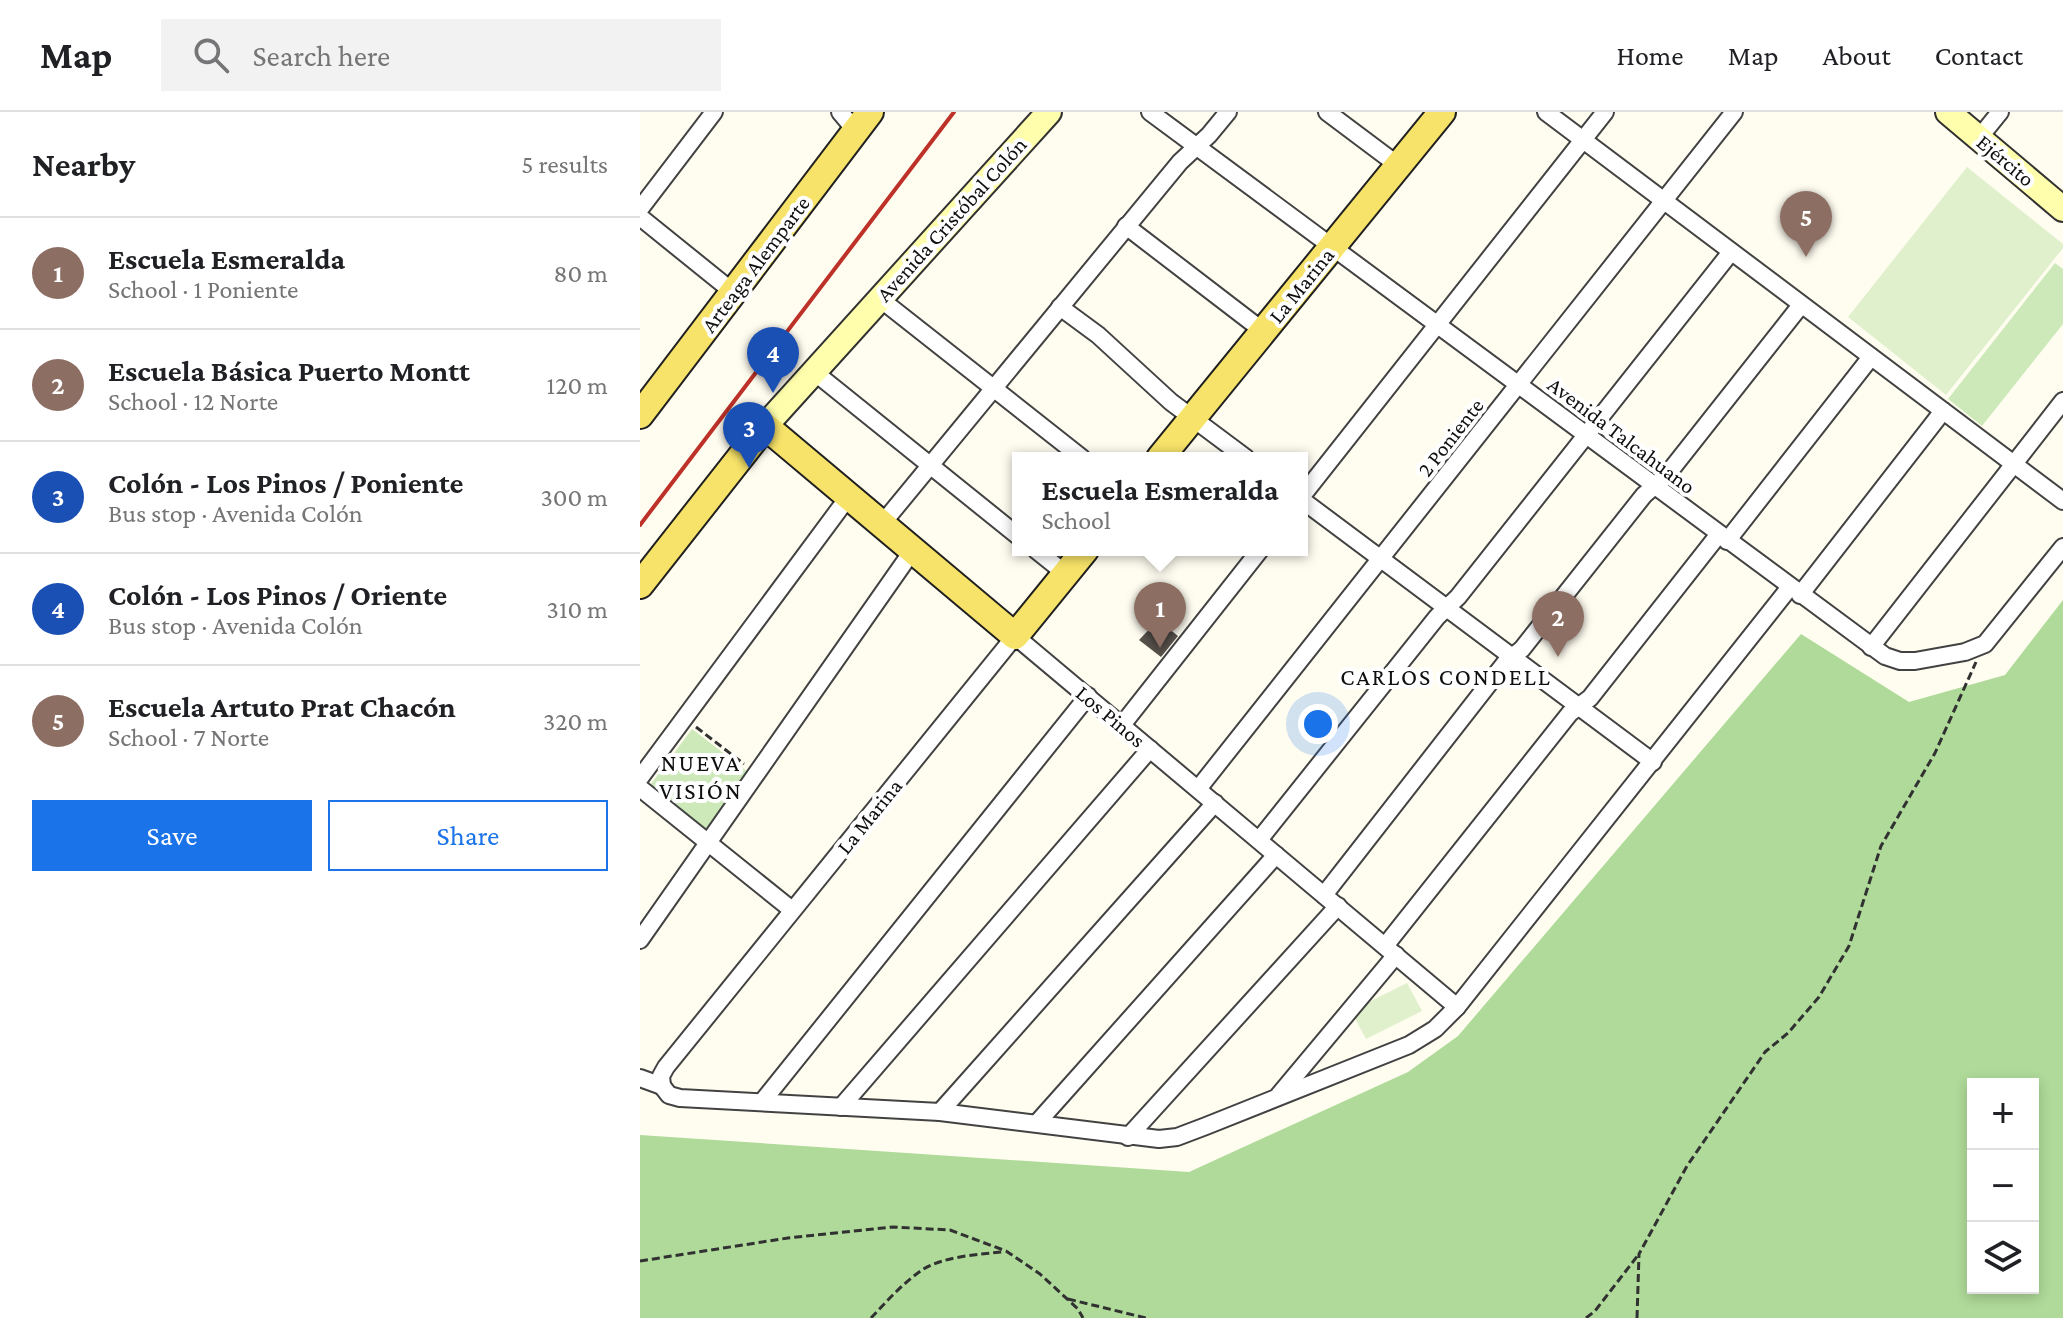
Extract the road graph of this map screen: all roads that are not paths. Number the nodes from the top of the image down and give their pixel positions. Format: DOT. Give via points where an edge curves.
graph roads {
  1 [pos="714,112"];
  2 [pos="1049,112"];
  3 [pos="1150,112"];
  4 [pos="1228,112"];
  5 [pos="1327,112"];
  6 [pos="1442,112"];
  7 [pos="1546,112"];
  8 [pos="1605,112"];
  9 [pos="1734,112"];
  10 [pos="1948,112"];
  11 [pos="2000,112"];
  12 [pos="855,118"];
  13 [pos="1979,138"];
  14 [pos="1583,140"];
  15 [pos="1196,147"];
  16 [pos="1399,166"];
  17 [pos="1663,202"];
  18 [pos="2062,205"];
  19 [pos="640,209"];
  20 [pos="640,217"];
  21 [pos="1126,226"];
  22 [pos="1332,247"];
  23 [pos="1731,252"];
  24 [pos="733,292"];
  25 [pos="879,298"];
  26 [pos="1801,305"];
  27 [pos="1060,307"];
  28 [pos="1437,325"];
  29 [pos="1263,331"];
  30 [pos="1871,357"];
  31 [pos="813,371"];
  32 [pos="1519,386"];
  33 [pos="994,388"];
  34 [pos="2063,401"];
  35 [pos="1943,411"];
  36 [pos="640,415"];
  37 [pos="1192,418"];
  38 [pos="765,426"];
  39 [pos="1585,435"];
  40 [pos="1074,452"];
  41 [pos="1165,452"];
  42 [pos="1238,452"];
  43 [pos="2014,464"];
  44 [pos="930,466"];
  45 [pos="1654,486"];
  46 [pos="1308,490"];
  47 [pos="849,496"];
  48 [pos="2063,501"];
  49 [pos="1308,503"];
  50 [pos="882,524"];
  51 [pos="1012,531"];
  52 [pos="1723,538"];
  53 [pos="2063,547"];
  54 [pos="913,550"];
  55 [pos="1044,556"];
  56 [pos="1080,556"];
  57 [pos="1255,556"];
  58 [pos="1381,559"];
  59 [pos="1066,574"];
  60 [pos="640,585"];
  61 [pos="1795,591"];
  62 [pos="1447,608"];
  63 [pos="1015,636"];
  64 [pos="1871,647"];
  65 [pos="1513,657"];
  66 [pos="1088,696"];
  67 [pos="1579,706"];
  68 [pos="1122,725"];
  69 [pos="1150,749"];
  70 [pos="1653,762"];
  71 [pos="640,778"];
  72 [pos="640,788"];
  73 [pos="1198,789"];
  74 [pos="1215,803"];
  75 [pos="1259,840"];
  76 [pos="708,843"];
  77 [pos="1276,855"];
  78 [pos="1331,901"];
  79 [pos="792,910"];
  80 [pos="640,940"];
  81 [pos="1390,950"];
  82 [pos="1457,1007"];
  83 [pos="640,1078"];
  84 [pos="662,1086"];
  85 [pos="1276,1098"];
  86 [pos="762,1102"];
  87 [pos="841,1107"];
  88 [pos="940,1112"];
  89 [pos="1037,1123"];
  90 [pos="1128,1137"];
  1 -- 19 [label="street"];
  2 -- 25 [label="street, Avenida Cristóbal Colón"];
  3 -- 15 [label="street, Avenida Talcahuano"];
  4 -- 15 [label="street"];
  5 -- 16 [label="street"];
  6 -- 16 [label="main road, La Marina"];
  7 -- 14 [label="street"];
  8 -- 14 [label="street"];
  9 -- 17 [label="street, 2 Poniente"];
  10 -- 13 [label="street, Ejército"];
  11 -- 13 [label="street"];
  12 -- 24 [label="main road, Arteaga Alemparte"];
  13 -- 18 [label="street, Ejército"];
  14 -- 17 [label="street"];
  14 -- 28 [label="street"];
  15 -- 21 [label="street"];
  15 -- 22 [label="street, Avenida Talcahuano"];
  16 -- 22 [label="main road, La Marina"];
  17 -- 23 [label="street"];
  17 -- 32 [label="street, 2 Poniente"];
  20 -- 24 [label="street"];
  21 -- 27 [label="street"];
  21 -- 29 [label="street"];
  22 -- 28 [label="street, Avenida Talcahuano"];
  22 -- 29 [label="main road, La Marina"];
  23 -- 26 [label="street"];
  23 -- 39 [label="street"];
  24 -- 36 [label="main road, Arteaga Alemparte"];
  25 -- 31 [label="street, Avenida Cristóbal Colón"];
  25 -- 33 [label="street"];
  26 -- 30 [label="street"];
  26 -- 45 [label="street"];
  27 -- 33 [label="street"];
  27 -- 37 [label="street"];
  28 -- 32 [label="street, Avenida Talcahuano"];
  28 -- 46 [label="street"];
  29 -- 37 [label="main road, La Marina"];
  30 -- 35 [label="street"];
  30 -- 52 [label="street"];
  31 -- 38 [label="street, Avenida Cristóbal Colón"];
  31 -- 44 [label="street"];
  32 -- 39 [label="street, Avenida Talcahuano"];
  32 -- 58 [label="street, 2 Poniente"];
  33 -- 40 [label="street"];
  33 -- 44 [label="street"];
  34 -- 43 [label="street"];
  35 -- 43 [label="street"];
  35 -- 61 [label="street"];
  37 -- 41 [label="main road, La Marina"];
  37 -- 42 [label="street"];
  38 -- 47 [label="main road, Los Pinos"];
  38 -- 60 [label="main road"];
  39 -- 45 [label="street, Avenida Talcahuano"];
  39 -- 62 [label="street"];
  43 -- 48 [label="street"];
  43 -- 64 [label="street"];
  44 -- 50 [label="street"];
  44 -- 51 [label="street"];
  45 -- 52 [label="street, Avenida Talcahuano"];
  45 -- 65 [label="street"];
  47 -- 50 [label="main road, Los Pinos"];
  47 -- 71 [label="street"];
  49 -- 58 [label="street"];
  50 -- 54 [label="main road, Los Pinos"];
  52 -- 61 [label="street, Avenida Talcahuano"];
  52 -- 67 [label="street"];
  53 -- 64 [label="street, Avenida Talcahuano" via="1985,644 1907,661"];
  54 -- 63 [label="main road, Los Pinos"];
  54 -- 76 [label="street"];
  55 -- 59 [label="street"];
  56 -- 59 [label="main road, La Marina"];
  57 -- 68 [label="street"];
  58 -- 62 [label="street"];
  58 -- 73 [label="street, 2 Poniente"];
  59 -- 63 [label="main road, La Marina"];
  61 -- 64 [label="street, Avenida Talcahuano"];
  61 -- 70 [label="street"];
  62 -- 65 [label="street"];
  62 -- 75 [label="street"];
  63 -- 66 [label="street, Los Pinos"];
  63 -- 79 [label="street, La Marina"];
  65 -- 67 [label="street"];
  65 -- 78 [label="street"];
  66 -- 68 [label="street, Los Pinos"];
  66 -- 86 [label="street"];
  67 -- 70 [label="street"];
  67 -- 81 [label="street"];
  68 -- 69 [label="street, Los Pinos"];
  69 -- 73 [label="street, Los Pinos"];
  69 -- 87 [label="street"];
  70 -- 82 [label="street"];
  72 -- 76 [label="street"];
  73 -- 74 [label="street, Los Pinos"];
  74 -- 75 [label="street, Los Pinos"];
  74 -- 88 [label="street"];
  75 -- 77 [label="street, Los Pinos"];
  76 -- 79 [label="street"];
  76 -- 80 [label="street"];
  77 -- 78 [label="street, Los Pinos"];
  77 -- 89 [label="street"];
  78 -- 81 [label="street, Los Pinos"];
  78 -- 90 [label="street"];
  79 -- 84 [label="street, La Marina" via="666,1067"];
  81 -- 82 [label="street, Los Pinos"];
  81 -- 85 [label="street"];
  82 -- 85 [label="street" via="1423,1038"];
  83 -- 84 [label="street"];
  84 -- 86 [label="street" via="674,1098"];
  85 -- 90 [label="street" via="1177,1137"];
  86 -- 87 [label="street"];
  87 -- 88 [label="street"];
  88 -- 89 [label="street"];
  89 -- 90 [label="street"];
}
